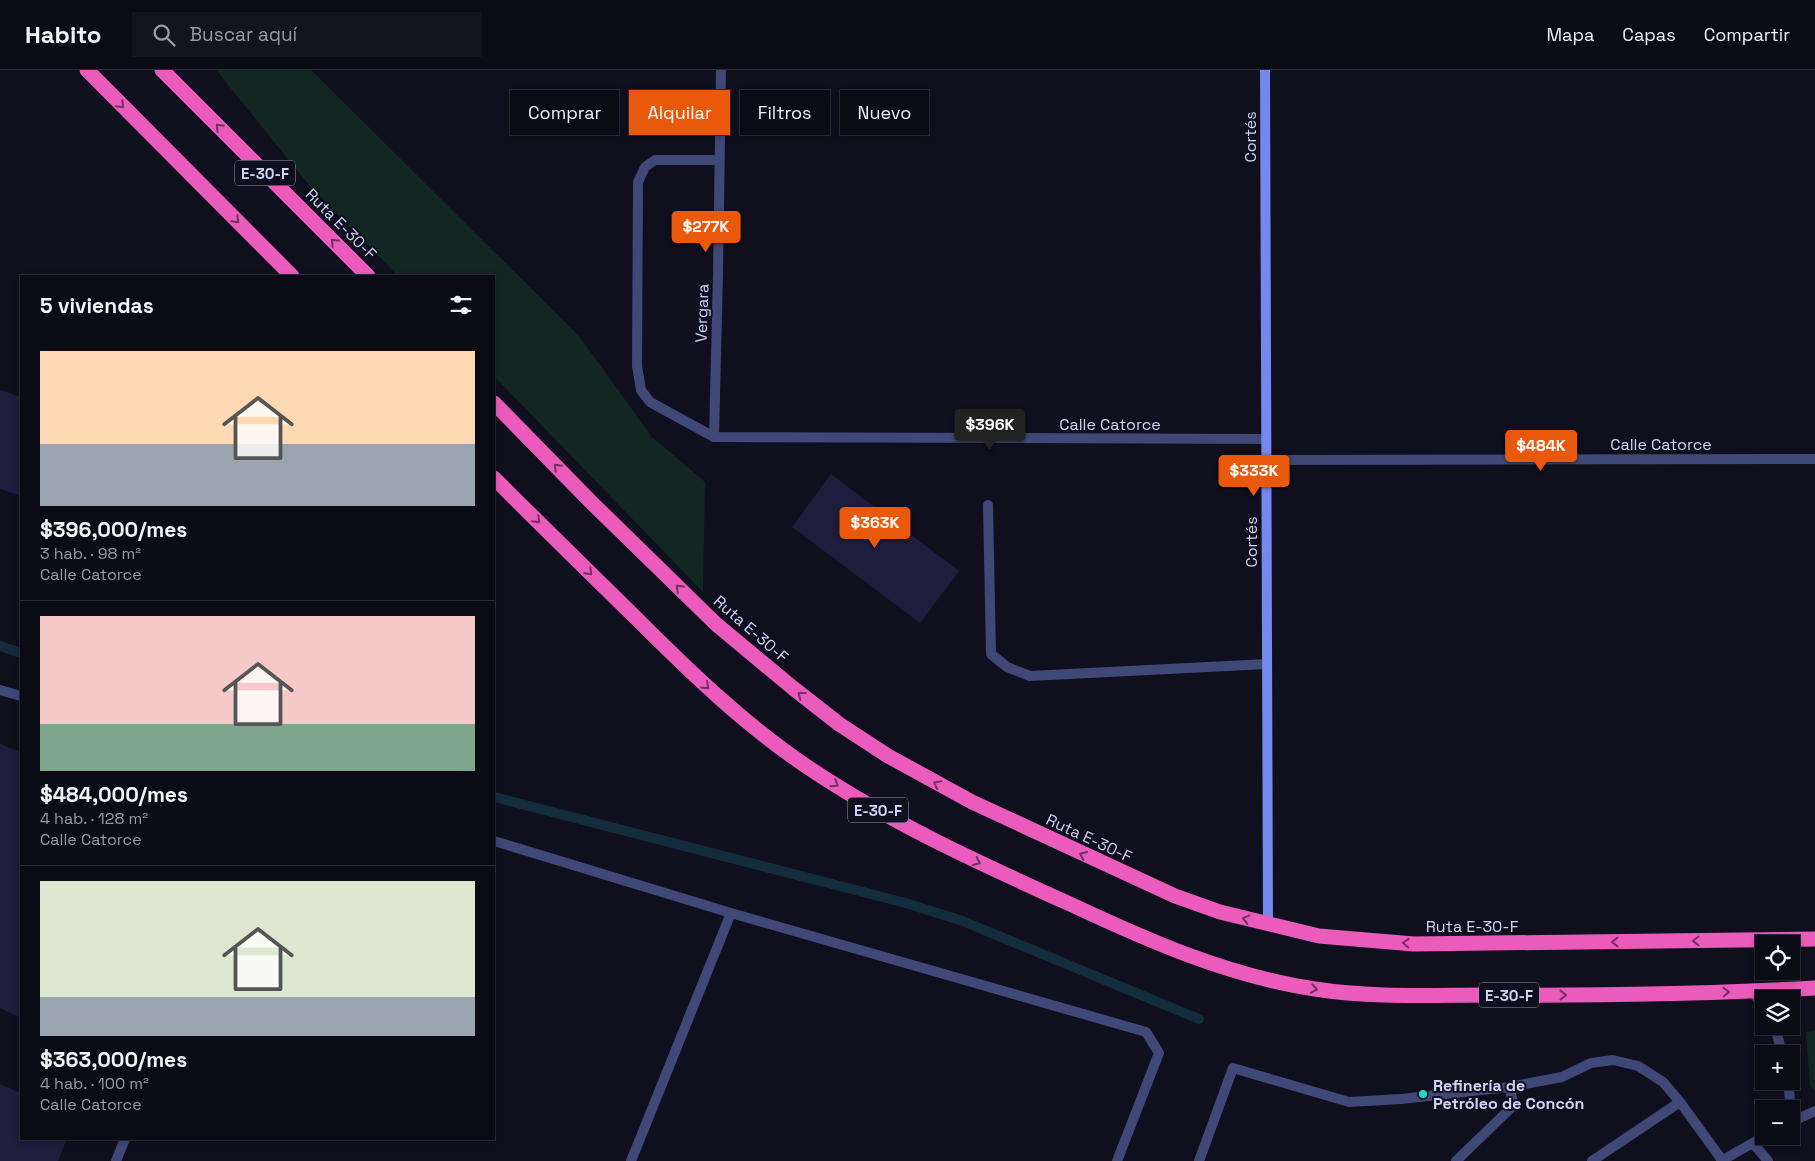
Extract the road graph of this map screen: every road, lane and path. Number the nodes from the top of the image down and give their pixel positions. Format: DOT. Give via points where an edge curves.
graph roads {
  1 [pos="87,70"];
  2 [pos="162,70"];
  3 [pos="720,70"];
  4 [pos="1265,70"];
  5 [pos="719,160"];
  6 [pos="291,275"];
  7 [pos="367,275"];
  8 [pos="495,404"];
  9 [pos="714,437"];
  10 [pos="1266,439"];
  11 [pos="1815,459"];
  12 [pos="1266,460"];
  13 [pos="495,479"];
  14 [pos="988,505"];
  15 [pos="1267,664"];
  16 [pos="0,690"];
  17 [pos="20,696"];
  18 [pos="495,841"];
  19 [pos="731,913"];
  20 [pos="1268,925"];
  21 [pos="1815,939"];
  22 [pos="1815,988"];
  23 [pos="1752,991"];
  24 [pos="1755,995"];
  25 [pos="1509,1087"];
  26 [pos="1680,1102"];
  27 [pos="1815,1111"];
  28 [pos="1800,1114"];
  29 [pos="125,1140"];
  30 [pos="1753,1143"];
  31 [pos="116,1161"];
  32 [pos="631,1161"];
  33 [pos="1117,1161"];
  34 [pos="1199,1161"];
  35 [pos="1456,1161"];
  36 [pos="1592,1161"];
  37 [pos="1722,1161"];
  38 [pos="1768,1161"];
  1 -- 6 [label="highway, E-30-F, one-way"];
  7 -- 2 [label="highway, Ruta E-30-F / E-30-F, one-way"];
  3 -- 5 [label="street, Vergara"];
  4 -- 10 [label="main road, Cortés"];
  5 -- 9 [label="street, Vergara"];
  5 -- 9 [label="street" via="654,160 645,167 638,182 637,366 641,390 650,402"];
  20 -- 8 [label="highway, Ruta E-30-F, one-way" via="1175,896 980,806 929,780 839,724 716,624"];
  9 -- 10 [label="street, Calle Catorce"];
  10 -- 12 [label="main road, Cortés"];
  11 -- 12 [label="street, Calle Catorce"];
  12 -- 15 [label="main road, Cortés"];
  13 -- 23 [label="highway, E-30-F, one-way" via="714,693 804,764 858,799 974,861 1169,949 1266,980 1357,994"];
  14 -- 15 [label="street" via="991,654 1007,667 1030,676"];
  15 -- 20 [label="main road, Cortés"];
  16 -- 17 [label="street"];
  18 -- 19 [label="street"];
  19 -- 32 [label="street"];
  19 -- 33 [label="street" via="1146,1032 1159,1054"];
  21 -- 20 [label="highway, Ruta E-30-F, one-way" via="1414,944 1319,936"];
  22 -- 23 [label="highway, E-30-F"];
  23 -- 24 [label="street"];
  25 -- 26 [label="street" via="1562,1077 1591,1063 1613,1060 1638,1066 1663,1082"];
  25 -- 34 [label="street" via="1349,1102 1233,1068"];
  25 -- 35 [label="street" via="1514,1105"];
  26 -- 36 [label="street"];
  26 -- 37 [label="street"];
  27 -- 28 [label="street"];
  29 -- 31 [label="street"];
  30 -- 37 [label="street"];
  30 -- 38 [label="street"];
}
